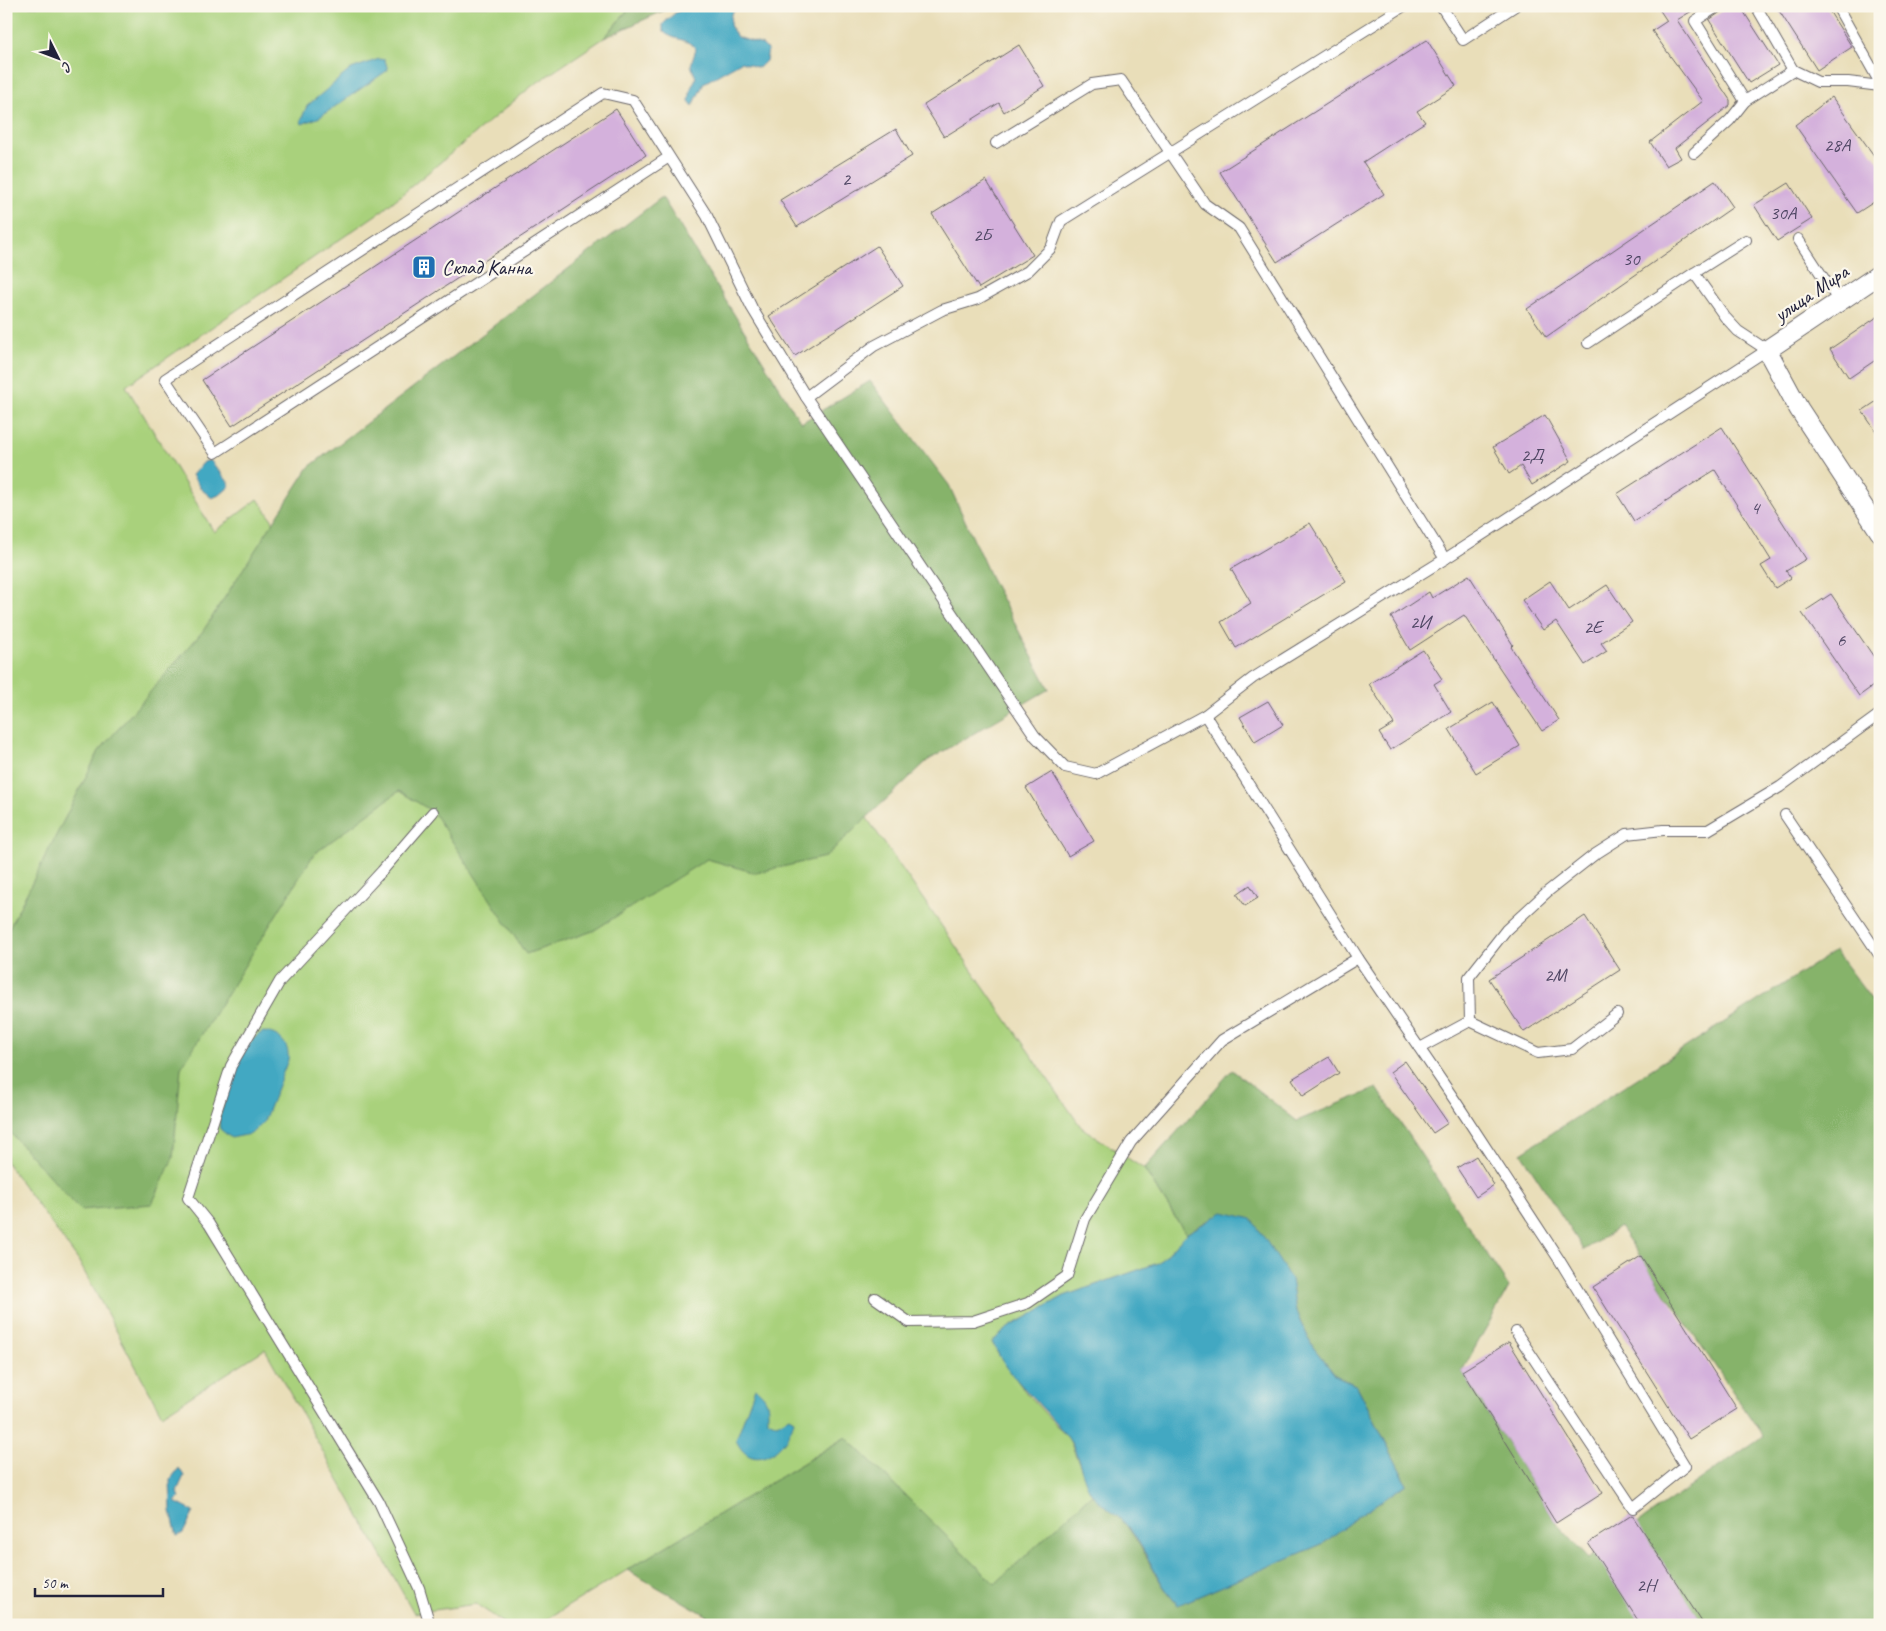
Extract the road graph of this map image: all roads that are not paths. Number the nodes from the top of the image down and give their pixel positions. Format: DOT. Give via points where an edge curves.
graph roads {
  1 [pos="1404,6"];
  2 [pos="1441,6"];
  3 [pos="1515,6"];
  4 [pos="1718,6"];
  5 [pos="1756,6"];
  6 [pos="1837,6"];
  7 [pos="1793,70"];
  8 [pos="1880,85"];
  9 [pos="1745,101"];
  10 [pos="996,142"];
  11 [pos="1172,152"];
  12 [pos="1694,153"];
  13 [pos="669,157"];
  14 [pos="1798,239"];
  15 [pos="1746,240"];
  16 [pos="1694,273"];
  17 [pos="1880,274"];
  18 [pos="1838,300"];
  19 [pos="1588,343"];
  20 [pos="1767,350"];
  21 [pos="806,397"];
  22 [pos="1880,532"];
  23 [pos="1445,559"];
  24 [pos="1880,714"];
  25 [pos="1205,716"];
  26 [pos="433,812"];
  27 [pos="1785,814"];
  28 [pos="1880,956"];
  29 [pos="1358,958"];
  30 [pos="1617,1014"];
  31 [pos="1470,1021"];
  32 [pos="1420,1048"];
  33 [pos="875,1298"];
  34 [pos="1516,1332"];
  35 [pos="430,1625"];
  1 -- 11 [label="lane"];
  2 -- 3 [label="lane" via="1463,40"];
  4 -- 9 [label="lane" via="1695,21"];
  5 -- 7 [label="lane"];
  6 -- 8 [label="lane"];
  7 -- 8 [label="lane" via="1818,82"];
  7 -- 9 [label="lane"];
  9 -- 12 [label="lane" via="1730,120"];
  10 -- 11 [label="lane" via="1092,84 1121,80"];
  11 -- 21 [label="lane" via="1061,221 1051,248 1028,271 978,299 942,310 874,346"];
  11 -- 23 [label="lane" via="1205,204 1239,228"];
  13 -- 13 [label="lane" via="633,100 603,93 165,379 215,454"];
  13 -- 21 [label="lane" via="707,216 752,308"];
  14 -- 18 [label="lane"];
  15 -- 16 [label="lane"];
  16 -- 19 [label="lane"];
  16 -- 20 [label="lane" via="1738,331"];
  17 -- 18 [label="street, улица Мира"];
  18 -- 20 [label="street, улица Мира"];
  20 -- 22 [label="street" via="1798,409"];
  20 -- 23 [label="lane"];
  21 -- 25 [label="lane" via="1035,736 1065,767 1096,774"];
  23 -- 25 [label="lane" via="1253,678"];
  24 -- 31 [label="lane" via="1780,787 1708,830 1627,834 1594,854 1506,930 1469,977"];
  25 -- 29 [label="lane"];
  26 -- 35 [label="lane" via="280,981 231,1066 188,1198 209,1224 379,1502 419,1588"];
  27 -- 28 [label="lane"];
  29 -- 32 [label="lane"];
  29 -- 33 [label="lane" via="1222,1040 1131,1142 1085,1219 1067,1276 1028,1304 973,1321 909,1322"];
  30 -- 31 [label="lane" via="1572,1049 1538,1053"];
  31 -- 32 [label="lane"];
  32 -- 34 [label="lane" via="1560,1261 1684,1466 1633,1508"];
}
